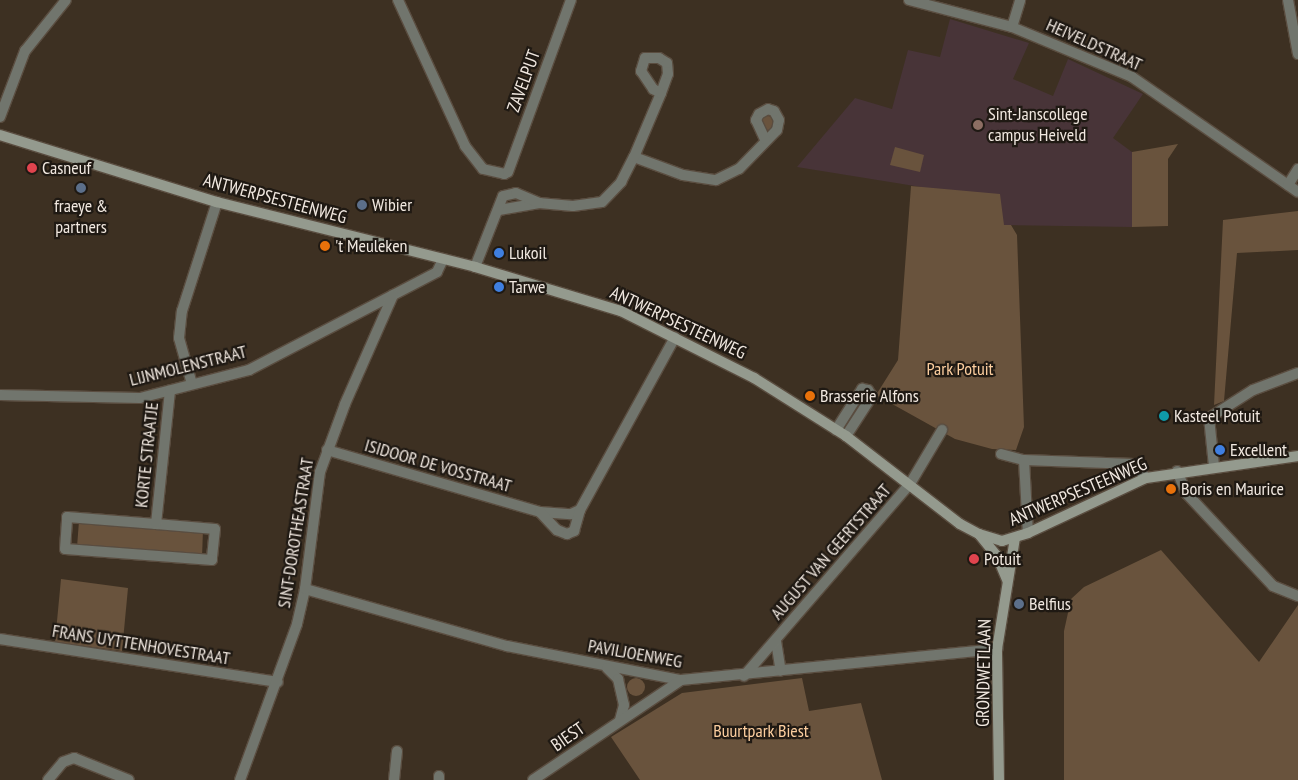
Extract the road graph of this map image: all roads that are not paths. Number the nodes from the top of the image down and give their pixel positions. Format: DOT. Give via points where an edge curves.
graph roads {
  1 [pos="66,0"];
  2 [pos="398,0"];
  3 [pos="571,0"];
  4 [pos="909,0"];
  5 [pos="1020,0"];
  6 [pos="1288,0"];
  7 [pos="1012,27"];
  8 [pos="1298,54"];
  9 [pos="661,93"];
  10 [pos="0,117"];
  11 [pos="0,135"];
  12 [pos="766,139"];
  13 [pos="634,157"];
  14 [pos="1298,169"];
  15 [pos="1288,185"];
  16 [pos="1298,192"];
  17 [pos="216,202"];
  18 [pos="539,203"];
  19 [pos="499,210"];
  20 [pos="443,259"];
  21 [pos="475,267"];
  22 [pos="393,296"];
  23 [pos="675,337"];
  24 [pos="1298,373"];
  25 [pos="192,384"];
  26 [pos="170,391"];
  27 [pos="0,395"];
  28 [pos="942,430"];
  29 [pos="327,450"];
  30 [pos="1001,454"];
  31 [pos="1298,456"];
  32 [pos="1024,460"];
  33 [pos="1214,466"];
  34 [pos="1177,471"];
  35 [pos="1146,478"];
  36 [pos="910,484"];
  37 [pos="580,510"];
  38 [pos="540,512"];
  39 [pos="156,524"];
  40 [pos="1028,533"];
  41 [pos="979,534"];
  42 [pos="1015,538"];
  43 [pos="1007,581"];
  44 [pos="305,588"];
  45 [pos="1298,596"];
  46 [pos="0,640"];
  47 [pos="776,640"];
  48 [pos="997,649"];
  49 [pos="608,668"];
  50 [pos="781,671"];
  51 [pos="744,676"];
  52 [pos="681,680"];
  53 [pos="278,682"];
  54 [pos="620,720"];
  55 [pos="397,752"];
  56 [pos="48,780"];
  57 [pos="129,780"];
  58 [pos="240,780"];
  59 [pos="394,780"];
  60 [pos="534,780"];
  61 [pos="999,780"];
  1 -- 10 [label="street" via="24,51"];
  2 -- 3 [label="street, ZAVELPUT" via="464,146 483,169 508,172"];
  4 -- 7 [label="street, HEIVELDSTRAAT"];
  5 -- 7 [label="street"];
  6 -- 8 [label="street"];
  7 -- 15 [label="street, HEIVELDSTRAAT" via="1132,77"];
  9 -- 13 [label="street"];
  11 -- 17 [label="main road, ANTWERPSESTEENWEG"];
  12 -- 13 [label="street" via="739,169 716,180 683,175"];
  13 -- 18 [label="street" via="621,182 602,202 573,206"];
  14 -- 15 [label="street"];
  15 -- 16 [label="street, HEIVELDSTRAAT"];
  17 -- 20 [label="main road, ANTWERPSESTEENWEG"];
  17 -- 25 [label="street" via="182,311 180,338"];
  18 -- 19 [label="street"];
  18 -- 19 [label="street" via="516,193 504,196"];
  19 -- 21 [label="street"];
  20 -- 21 [label="main road, ANTWERPSESTEENWEG"];
  20 -- 22 [label="street, LIJNMOLENSTRAAT" via="437,272"];
  21 -- 23 [label="main road, ANTWERPSESTEENWEG" via="621,311"];
  22 -- 25 [label="street, LIJNMOLENSTRAAT" via="249,370"];
  22 -- 29 [label="street, SINT-DOROTHEASTRAAT"];
  23 -- 36 [label="main road, ANTWERPSESTEENWEG" via="754,378 841,433"];
  23 -- 37 [label="street"];
  24 -- 33 [label="street" via="1253,390 1208,418"];
  25 -- 26 [label="street, LIJNMOLENSTRAAT"];
  26 -- 27 [label="street, LIJNMOLENSTRAAT" via="113,399"];
  26 -- 39 [label="street, KORTE STRAATJE"];
  28 -- 36 [label="street, AUGUST VAN GEERTSTRAAT"];
  29 -- 38 [label="street, ISIDOOR DE VOSSTRAAT"];
  29 -- 44 [label="street, SINT-DOROTHEASTRAAT" via="320,472"];
  30 -- 32 [label="street"];
  31 -- 33 [label="main road, ANTWERPSESTEENWEG"];
  32 -- 35 [label="street" via="1134,464"];
  32 -- 40 [label="street"];
  33 -- 34 [label="main road, ANTWERPSESTEENWEG"];
  34 -- 35 [label="main road, ANTWERPSESTEENWEG"];
  34 -- 45 [label="street" via="1188,494 1273,586"];
  35 -- 40 [label="main road, ANTWERPSESTEENWEG"];
  36 -- 41 [label="main road, ANTWERPSESTEENWEG" via="960,524"];
  36 -- 47 [label="street, AUGUST VAN GEERTSTRAAT"];
  37 -- 38 [label="street, ISIDOOR DE VOSSTRAAT" via="562,515"];
  37 -- 38 [label="street" via="574,531 567,534 557,530"];
  39 -- 39 [label="street, KORTE STRAATJE" via="215,529 212,560 65,549 67,517"];
  40 -- 42 [label="main road, ANTWERPSESTEENWEG"];
  41 -- 42 [label="main road, ANTWERPSESTEENWEG" via="1002,540"];
  41 -- 43 [label="main road" via="997,556"];
  42 -- 43 [label="main road, GRONDWETLAAN"];
  43 -- 48 [label="main road, GRONDWETLAAN"];
  44 -- 49 [label="street, PAVILJOENWEG" via="508,646"];
  44 -- 53 [label="street, SINT-DOROTHEASTRAAT"];
  46 -- 53 [label="street, FRANS UYTTENHOVESTRAAT"];
  47 -- 50 [label="street, AUGUST VAN GEERTSTRAAT"];
  47 -- 51 [label="street, AUGUST VAN GEERTSTRAAT"];
  48 -- 50 [label="street, PAVILJOENWEG"];
  48 -- 61 [label="main road, GRONDWETLAAN"];
  49 -- 52 [label="street, PAVILJOENWEG"];
  49 -- 54 [label="street" via="618,679 624,706"];
  50 -- 51 [label="street, PAVILJOENWEG"];
  51 -- 52 [label="street, PAVILJOENWEG"];
  52 -- 54 [label="street, BIEST"];
  53 -- 58 [label="street, SINT-DOROTHEASTRAAT"];
  54 -- 60 [label="street, BIEST"];
  55 -- 59 [label="street"];
  56 -- 57 [label="street" via="63,762 74,758"];
}
